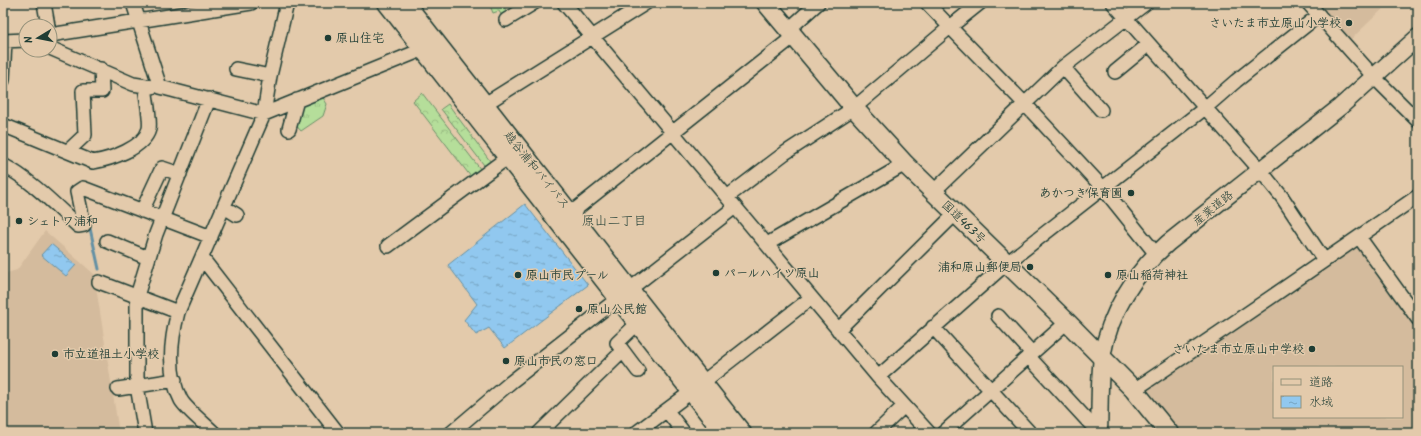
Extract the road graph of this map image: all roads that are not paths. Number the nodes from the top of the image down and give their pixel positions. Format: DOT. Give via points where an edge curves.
graph roads {
  1 [pos="44,3"];
  2 [pos="133,3"];
  3 [pos="251,3"];
  4 [pos="287,3"];
  5 [pos="387,3"];
  6 [pos="405,3"];
  7 [pos="534,3"];
  8 [pos="564,3"];
  9 [pos="646,3"];
  10 [pos="766,3"];
  11 [pos="818,3"];
  12 [pos="927,3"];
  13 [pos="980,3"];
  14 [pos="1113,3"];
  15 [pos="1146,3"];
  16 [pos="1308,3"];
  17 [pos="1319,15"];
  18 [pos="47,18"];
  19 [pos="1126,18"];
  20 [pos="506,20"];
  21 [pos="140,22"];
  22 [pos="950,27"];
  23 [pos="790,33"];
  24 [pos="58,34"];
  25 [pos="593,37"];
  26 [pos="1418,37"];
  27 [pos="18,40"];
  28 [pos="4,41"];
  29 [pos="1149,44"];
  30 [pos="424,49"];
  31 [pos="58,51"];
  32 [pos="1063,67"];
  33 [pos="101,69"];
  34 [pos="236,70"];
  35 [pos="1114,72"];
  36 [pos="270,76"];
  37 [pos="1374,77"];
  38 [pos="3,80"];
  39 [pos="145,86"];
  40 [pos="160,87"];
  41 [pos="209,99"];
  42 [pos="297,100"];
  43 [pos="1024,103"];
  44 [pos="485,104"];
  45 [pos="854,108"];
  46 [pos="1205,108"];
  47 [pos="1101,110"];
  48 [pos="264,114"];
  49 [pos="1418,122"];
  50 [pos="3,125"];
  51 [pos="289,129"];
  52 [pos="672,133"];
  53 [pos="68,152"];
  54 [pos="513,153"];
  55 [pos="905,164"];
  56 [pos="3,165"];
  57 [pos="1260,170"];
  58 [pos="180,174"];
  59 [pos="1103,188"];
  60 [pos="932,192"];
  61 [pos="1418,196"];
  62 [pos="731,202"];
  63 [pos="224,207"];
  64 [pos="142,211"];
  65 [pos="571,213"];
  66 [pos="955,214"];
  67 [pos="237,215"];
  68 [pos="162,219"];
  69 [pos="211,237"];
  70 [pos="1359,237"];
  71 [pos="107,242"];
  72 [pos="767,244"];
  73 [pos="388,246"];
  74 [pos="1156,254"];
  75 [pos="148,258"];
  76 [pos="202,258"];
  77 [pos="1324,260"];
  78 [pos="1007,263"];
  79 [pos="99,282"];
  80 [pos="625,294"];
  81 [pos="137,296"];
  82 [pos="811,298"];
  83 [pos="178,312"];
  84 [pos="998,316"];
  85 [pos="1418,319"];
  86 [pos="1067,322"];
  87 [pos="638,323"];
  88 [pos="933,327"];
  89 [pos="838,330"];
  90 [pos="623,351"];
  91 [pos="1030,355"];
  92 [pos="1102,358"];
  93 [pos="638,371"];
  94 [pos="878,377"];
  95 [pos="175,380"];
  96 [pos="137,386"];
  97 [pos="697,387"];
  98 [pos="118,389"];
  99 [pos="990,390"];
  100 [pos="1134,390"];
  101 [pos="904,406"];
  102 [pos="667,411"];
  103 [pos="207,430"];
  104 [pos="145,433"];
  105 [pos="338,433"];
  106 [pos="451,433"];
  107 [pos="539,433"];
  108 [pos="636,433"];
  109 [pos="684,433"];
  110 [pos="724,433"];
  111 [pos="742,433"];
  112 [pos="876,433"];
  113 [pos="929,433"];
  114 [pos="943,433"];
  115 [pos="1029,433"];
  116 [pos="1099,433"];
  117 [pos="1169,433"];
  1 -- 18 [label="street"];
  2 -- 21 [label="street"];
  3 -- 21 [label="street"];
  4 -- 36 [label="street"];
  5 -- 30 [label="highway, 越谷浦和バイパス"];
  6 -- 44 [label="highway, 越谷浦和バイパス"];
  7 -- 20 [label="street"];
  8 -- 25 [label="street"];
  9 -- 25 [label="street"];
  10 -- 23 [label="highway, 国道463号"];
  11 -- 23 [label="street"];
  12 -- 22 [label="street"];
  13 -- 22 [label="street"];
  14 -- 19 [label="street"];
  15 -- 19 [label="street"];
  16 -- 17 [label="street"];
  17 -- 37 [label="street"];
  17 -- 46 [label="street"];
  19 -- 29 [label="street"];
  19 -- 32 [label="street"];
  21 -- 24 [label="street"];
  21 -- 40 [label="street"];
  22 -- 43 [label="street"];
  22 -- 45 [label="street"];
  23 -- 45 [label="highway, 国道463号"];
  23 -- 52 [label="street"];
  25 -- 44 [label="street"];
  25 -- 52 [label="street"];
  26 -- 37 [label="main road, 産業道路"];
  27 -- 28 [label="street"];
  28 -- 38 [label="street"];
  29 -- 35 [label="street"];
  29 -- 46 [label="street"];
  30 -- 42 [label="street"];
  30 -- 54 [label="highway, 越谷浦和バイパス"];
  31 -- 33 [label="street"];
  32 -- 43 [label="street"];
  32 -- 47 [label="street"];
  33 -- 39 [label="street" via="134,84"];
  33 -- 53 [label="street" via="102,91 83,91 85,135"];
  34 -- 36 [label="street"];
  36 -- 48 [label="street"];
  37 -- 49 [label="street"];
  37 -- 57 [label="main road, 産業道路"];
  39 -- 40 [label="street"];
  39 -- 53 [label="street" via="149,128 143,142 109,160 93,162"];
  40 -- 41 [label="street"];
  41 -- 48 [label="street"];
  41 -- 58 [label="street"];
  42 -- 48 [label="street"];
  42 -- 51 [label="street"];
  43 -- 59 [label="street"];
  43 -- 60 [label="street"];
  44 -- 54 [label="highway, 越谷浦和バイパス"];
  45 -- 55 [label="highway, 国道463号"];
  45 -- 62 [label="street" via="785,153"];
  46 -- 57 [label="street"];
  46 -- 59 [label="street"];
  48 -- 63 [label="street"];
  50 -- 53 [label="street"];
  52 -- 62 [label="street"];
  52 -- 65 [label="street"];
  54 -- 65 [label="highway, 越谷浦和バイパス"];
  54 -- 73 [label="street"];
  54 -- 80 [label="highway, 越谷浦和バイパス"];
  55 -- 60 [label="highway, 国道463号"];
  55 -- 72 [label="street"];
  56 -- 64 [label="street" via="16,172 48,198 78,226 84,224 77,192 83,188"];
  57 -- 74 [label="main road, 産業道路"];
  57 -- 77 [label="street" via="1282,197"];
  58 -- 64 [label="street" via="162,168"];
  58 -- 68 [label="street"];
  59 -- 74 [label="street"];
  59 -- 78 [label="street"];
  60 -- 66 [label="highway, 国道463号"];
  61 -- 70 [label="street"];
  62 -- 72 [label="street"];
  62 -- 80 [label="street"];
  63 -- 67 [label="street"];
  63 -- 69 [label="street"];
  64 -- 68 [label="street"];
  65 -- 80 [label="highway, 越谷浦和バイパス"];
  66 -- 78 [label="highway, 国道463号"];
  66 -- 89 [label="street"];
  68 -- 69 [label="street"];
  68 -- 75 [label="street"];
  69 -- 76 [label="street"];
  70 -- 77 [label="street"];
  70 -- 85 [label="street"];
  71 -- 75 [label="street"];
  72 -- 82 [label="street"];
  74 -- 92 [label="main road, 産業道路" via="1124,296 1110,329"];
  75 -- 81 [label="street"];
  76 -- 83 [label="street"];
  76 -- 105 [label="street"];
  77 -- 100 [label="street"];
  78 -- 86 [label="highway, 国道463号"];
  78 -- 88 [label="street"];
  79 -- 81 [label="street"];
  80 -- 87 [label="highway, 越谷浦和バイパス"];
  80 -- 97 [label="highway, 越谷浦和バイパス"];
  80 -- 106 [label="street" via="511,382"];
  81 -- 83 [label="street"];
  81 -- 96 [label="street"];
  82 -- 89 [label="street"];
  82 -- 97 [label="street"];
  83 -- 95 [label="street" via="171,337"];
  84 -- 91 [label="street"];
  86 -- 91 [label="street"];
  86 -- 92 [label="highway, 国道463号"];
  87 -- 90 [label="street" via="617,343"];
  87 -- 97 [label="highway, 越谷浦和バイパス"];
  88 -- 94 [label="street"];
  88 -- 99 [label="street"];
  89 -- 94 [label="street"];
  90 -- 93 [label="street"];
  90 -- 107 [label="street"];
  91 -- 99 [label="street"];
  91 -- 116 [label="street"];
  92 -- 100 [label="highway, 国道463号"];
  92 -- 116 [label="main road, 産業道路"];
  94 -- 101 [label="street"];
  95 -- 96 [label="street"];
  95 -- 103 [label="street" via="181,400"];
  96 -- 98 [label="street"];
  96 -- 104 [label="street"];
  97 -- 102 [label="street"];
  97 -- 110 [label="highway, 越谷浦和バイパス"];
  97 -- 111 [label="highway, 越谷浦和バイパス"];
  99 -- 114 [label="street"];
  99 -- 115 [label="street"];
  100 -- 117 [label="highway, 国道463号"];
  101 -- 112 [label="street"];
  101 -- 113 [label="street"];
  102 -- 108 [label="street"];
  102 -- 109 [label="street"];
}
